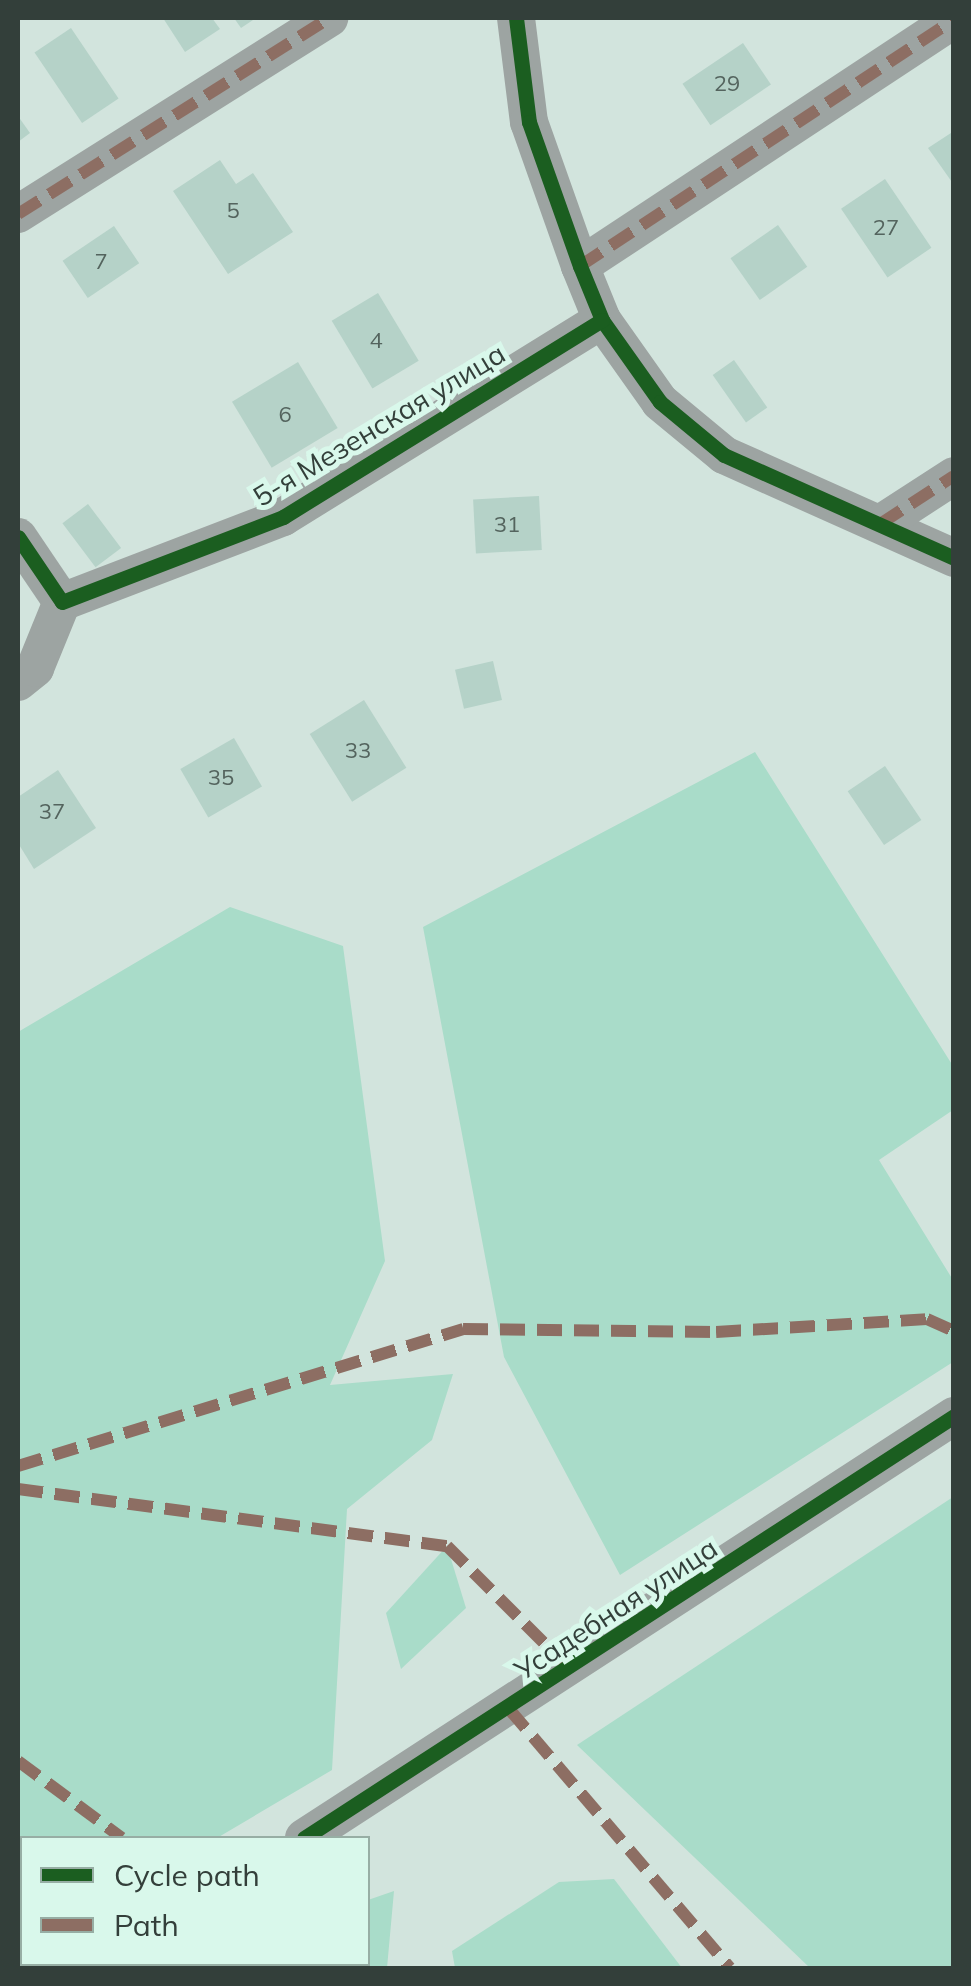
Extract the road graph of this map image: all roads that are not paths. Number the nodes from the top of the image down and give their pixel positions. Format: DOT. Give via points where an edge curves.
graph roads {
  1 [pos="329,18"];
  2 [pos="516,18"];
  3 [pos="954,20"];
  4 [pos="18,214"];
  5 [pos="580,266"];
  6 [pos="602,320"];
  7 [pos="954,476"];
  8 [pos="880,524"];
  9 [pos="18,537"];
  10 [pos="954,558"];
  11 [pos="62,602"];
  12 [pos="18,682"];
  13 [pos="954,1416"];
  14 [pos="307,1836"];
  1 -- 4 [label="street"];
  2 -- 5 [label="street" via="529,122"];
  3 -- 5 [label="street"];
  5 -- 6 [label="street"];
  6 -- 8 [label="street" via="660,402 724,455"];
  6 -- 11 [label="street, 5-я Мезенская улица" via="283,517"];
  7 -- 8 [label="street"];
  8 -- 10 [label="street"];
  9 -- 11 [label="street"];
  11 -- 12 [label="street" via="35,668"];
  13 -- 14 [label="street, Усадебная улица"];
}
